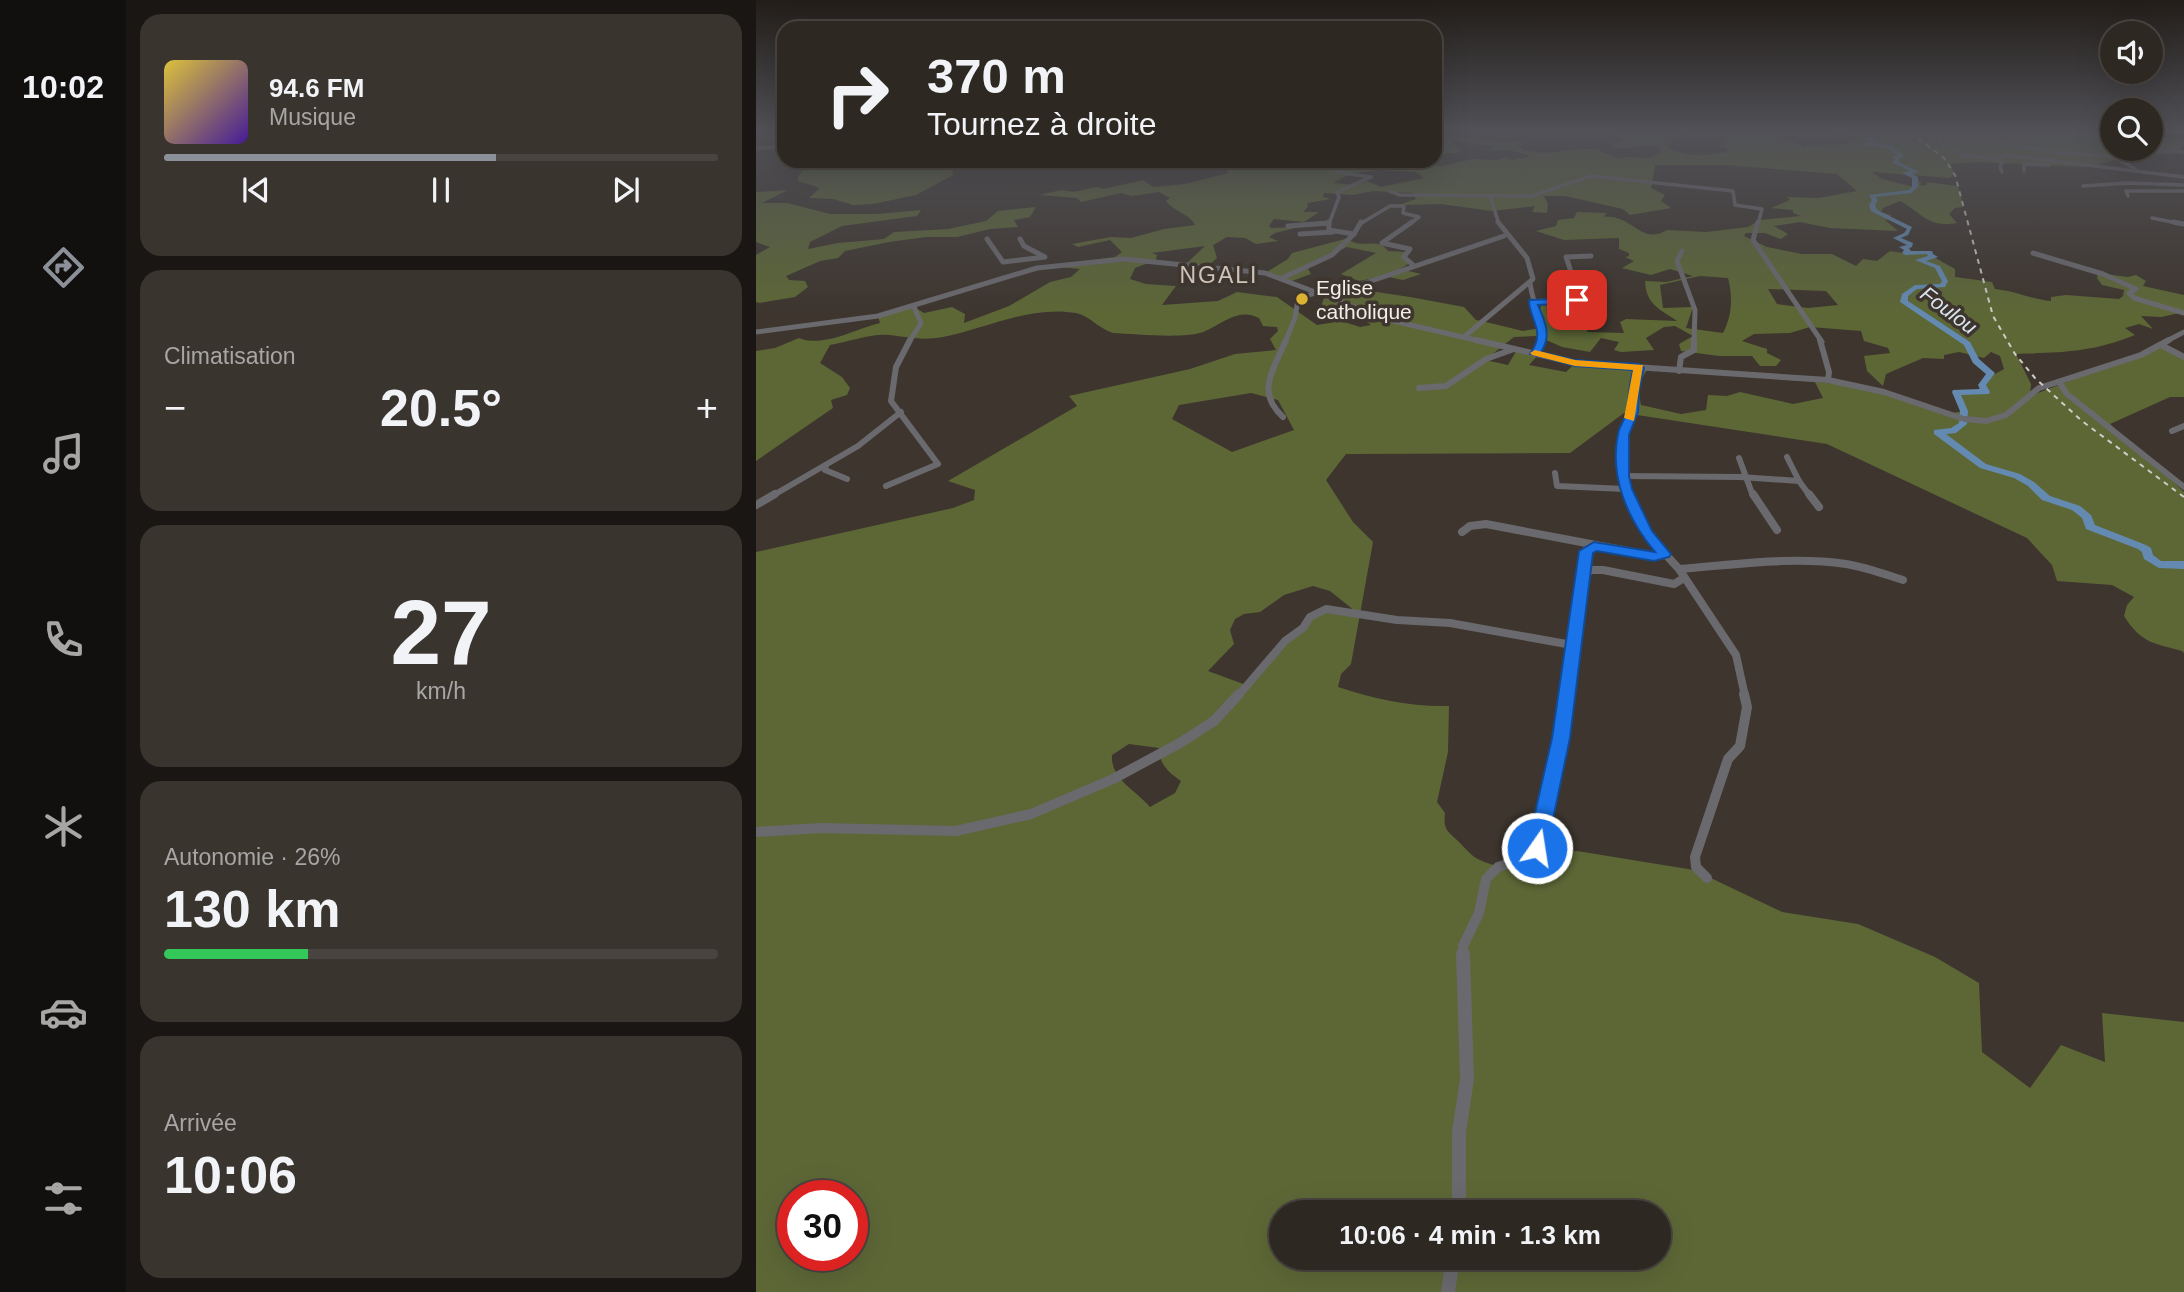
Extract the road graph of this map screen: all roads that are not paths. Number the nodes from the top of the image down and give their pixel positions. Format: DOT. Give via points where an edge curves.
graph roads {
  1 [pos="1338,192"];
  2 [pos="1393,192"];
  3 [pos="1548,192"];
  4 [pos="1735,192"];
  5 [pos="2125,192"];
  6 [pos="1490,196"];
  7 [pos="2128,196"];
  8 [pos="2152,218"];
  9 [pos="1329,223"];
  10 [pos="2184,225"];
  11 [pos="1288,226"];
  12 [pos="1333,232"];
  13 [pos="1300,234"];
  14 [pos="1354,234"];
  15 [pos="1504,236"];
  16 [pos="987,239"];
  17 [pos="1020,239"];
  18 [pos="1682,251"];
  19 [pos="2034,253"];
  20 [pos="1591,256"];
  21 [pos="1045,257"];
  22 [pos="1413,264"];
  23 [pos="1050,266"];
  24 [pos="1282,278"];
  25 [pos="1530,283"];
  26 [pos="1319,292"];
  27 [pos="1327,296"];
  28 [pos="1532,302"];
  29 [pos="914,307"];
  30 [pos="2184,313"];
  31 [pos="756,332"];
  32 [pos="2184,332"];
  33 [pos="1465,336"];
  34 [pos="2161,345"];
  35 [pos="1514,349"];
  36 [pos="1535,354"];
  37 [pos="2184,357"];
  38 [pos="1639,368"];
  39 [pos="1679,371"];
  40 [pos="1828,380"];
  41 [pos="2059,382"];
  42 [pos="1419,388"];
  43 [pos="901,412"];
  44 [pos="1283,417"];
  45 [pos="2184,426"];
  46 [pos="2172,430"];
  47 [pos="1787,457"];
  48 [pos="1738,458"];
  49 [pos="826,465"];
  50 [pos="1555,472"];
  51 [pos="2169,475"];
  52 [pos="2184,475"];
  53 [pos="1623,476"];
  54 [pos="1745,477"];
  55 [pos="847,479"];
  56 [pos="1799,481"];
  57 [pos="886,486"];
  58 [pos="2184,487"];
  59 [pos="1625,489"];
  60 [pos="756,505"];
  61 [pos="1819,507"];
  62 [pos="1777,530"];
  63 [pos="1462,532"];
  64 [pos="1594,546"];
  65 [pos="1664,554"];
  66 [pos="1679,569"];
  67 [pos="1585,575"];
  68 [pos="1684,578"];
  69 [pos="1903,580"];
  70 [pos="1572,645"];
  71 [pos="756,832"];
  72 [pos="1707,878"];
  73 [pos="1459,1200"];
  74 [pos="1451,1270"];
  75 [pos="1448,1292"];
  1 -- 9 [label="street"];
  2 -- 6 [label="street"];
  3 -- 6 [label="street"];
  4 -- 40 [label="street" via="1735,205 1762,209 1754,240 1823,344"];
  5 -- 7 [label="street"];
  6 -- 15 [label="street"];
  8 -- 10 [label="street"];
  9 -- 11 [label="street"];
  9 -- 12 [label="street"];
  12 -- 13 [label="street"];
  12 -- 14 [label="street"];
  14 -- 22 [label="street" via="1362,222 1390,205 1404,206 1402,213 1419,217 1382,243 1410,249 1404,257"];
  14 -- 24 [label="street" via="1332,255"];
  15 -- 22 [label="street"];
  15 -- 25 [label="street" via="1525,250 1532,263"];
  16 -- 21 [label="street" via="1003,262"];
  17 -- 21 [label="street"];
  18 -- 39 [label="street" via="1676,261 1695,310 1695,324 1694,350 1681,357"];
  19 -- 30 [label="street" via="2103,274 2136,289 2129,293 2134,298"];
  20 -- 28 [label="street" via="1566,257 1580,298"];
  21 -- 23 [label="street"];
  22 -- 27 [label="street"];
  23 -- 24 [label="street" via="1124,259"];
  23 -- 29 [label="street"];
  24 -- 26 [label="street"];
  25 -- 28 [label="street"];
  25 -- 33 [label="street"];
  26 -- 27 [label="street"];
  26 -- 44 [label="street" via="1298,299 1267,387 1271,406"];
  27 -- 33 [label="street" via="1389,320"];
  28 -- 36 [label="street" via="1542,324 1542,344"];
  29 -- 31 [label="street"];
  29 -- 43 [label="street" via="921,323 901,354 893,381 891,401"];
  32 -- 34 [label="street"];
  33 -- 35 [label="street"];
  34 -- 37 [label="street"];
  34 -- 41 [label="street"];
  35 -- 36 [label="street"];
  35 -- 42 [label="street" via="1481,361 1437,391"];
  36 -- 38 [label="street" via="1575,363"];
  38 -- 39 [label="street"];
  38 -- 53 [label="street" via="1623,435"];
  39 -- 40 [label="street"];
  40 -- 41 [label="street" via="1884,391 1963,419 1986,421 2006,415 2039,388"];
  41 -- 51 [label="street" via="2067,394"];
  43 -- 49 [label="street"];
  43 -- 57 [label="street" via="938,464"];
  45 -- 46 [label="street"];
  47 -- 56 [label="street"];
  48 -- 54 [label="street"];
  49 -- 55 [label="street" via="825,470"];
  49 -- 60 [label="street"];
  50 -- 59 [label="street" via="1557,486"];
  51 -- 52 [label="street"];
  51 -- 58 [label="street"];
  53 -- 54 [label="street"];
  53 -- 59 [label="street"];
  54 -- 56 [label="street"];
  54 -- 62 [label="street" via="1764,516"];
  56 -- 61 [label="street"];
  59 -- 65 [label="street" via="1646,533"];
  63 -- 64 [label="street" via="1486,524"];
  64 -- 65 [label="street"];
  64 -- 67 [label="street" via="1586,551"];
  65 -- 66 [label="street"];
  66 -- 68 [label="street"];
  66 -- 69 [label="street" via="1813,562 1848,564"];
  67 -- 68 [label="street" via="1604,570 1674,584"];
  67 -- 70 [label="street"];
  68 -- 72 [label="street" via="1736,655 1747,707 1740,746 1728,759 1695,857 1696,867"];
  70 -- 71 [label="street" via="1326,609 1310,617 1285,641 1214,720 1113,779 1031,814 956,831 821,828"];
  70 -- 73 [label="street" via="1561,738 1537,848 1530,857 1498,867 1486,879 1479,913 1463,946 1467,1079 1459,1132"];
  74 -- 75 [label="street"];
}
